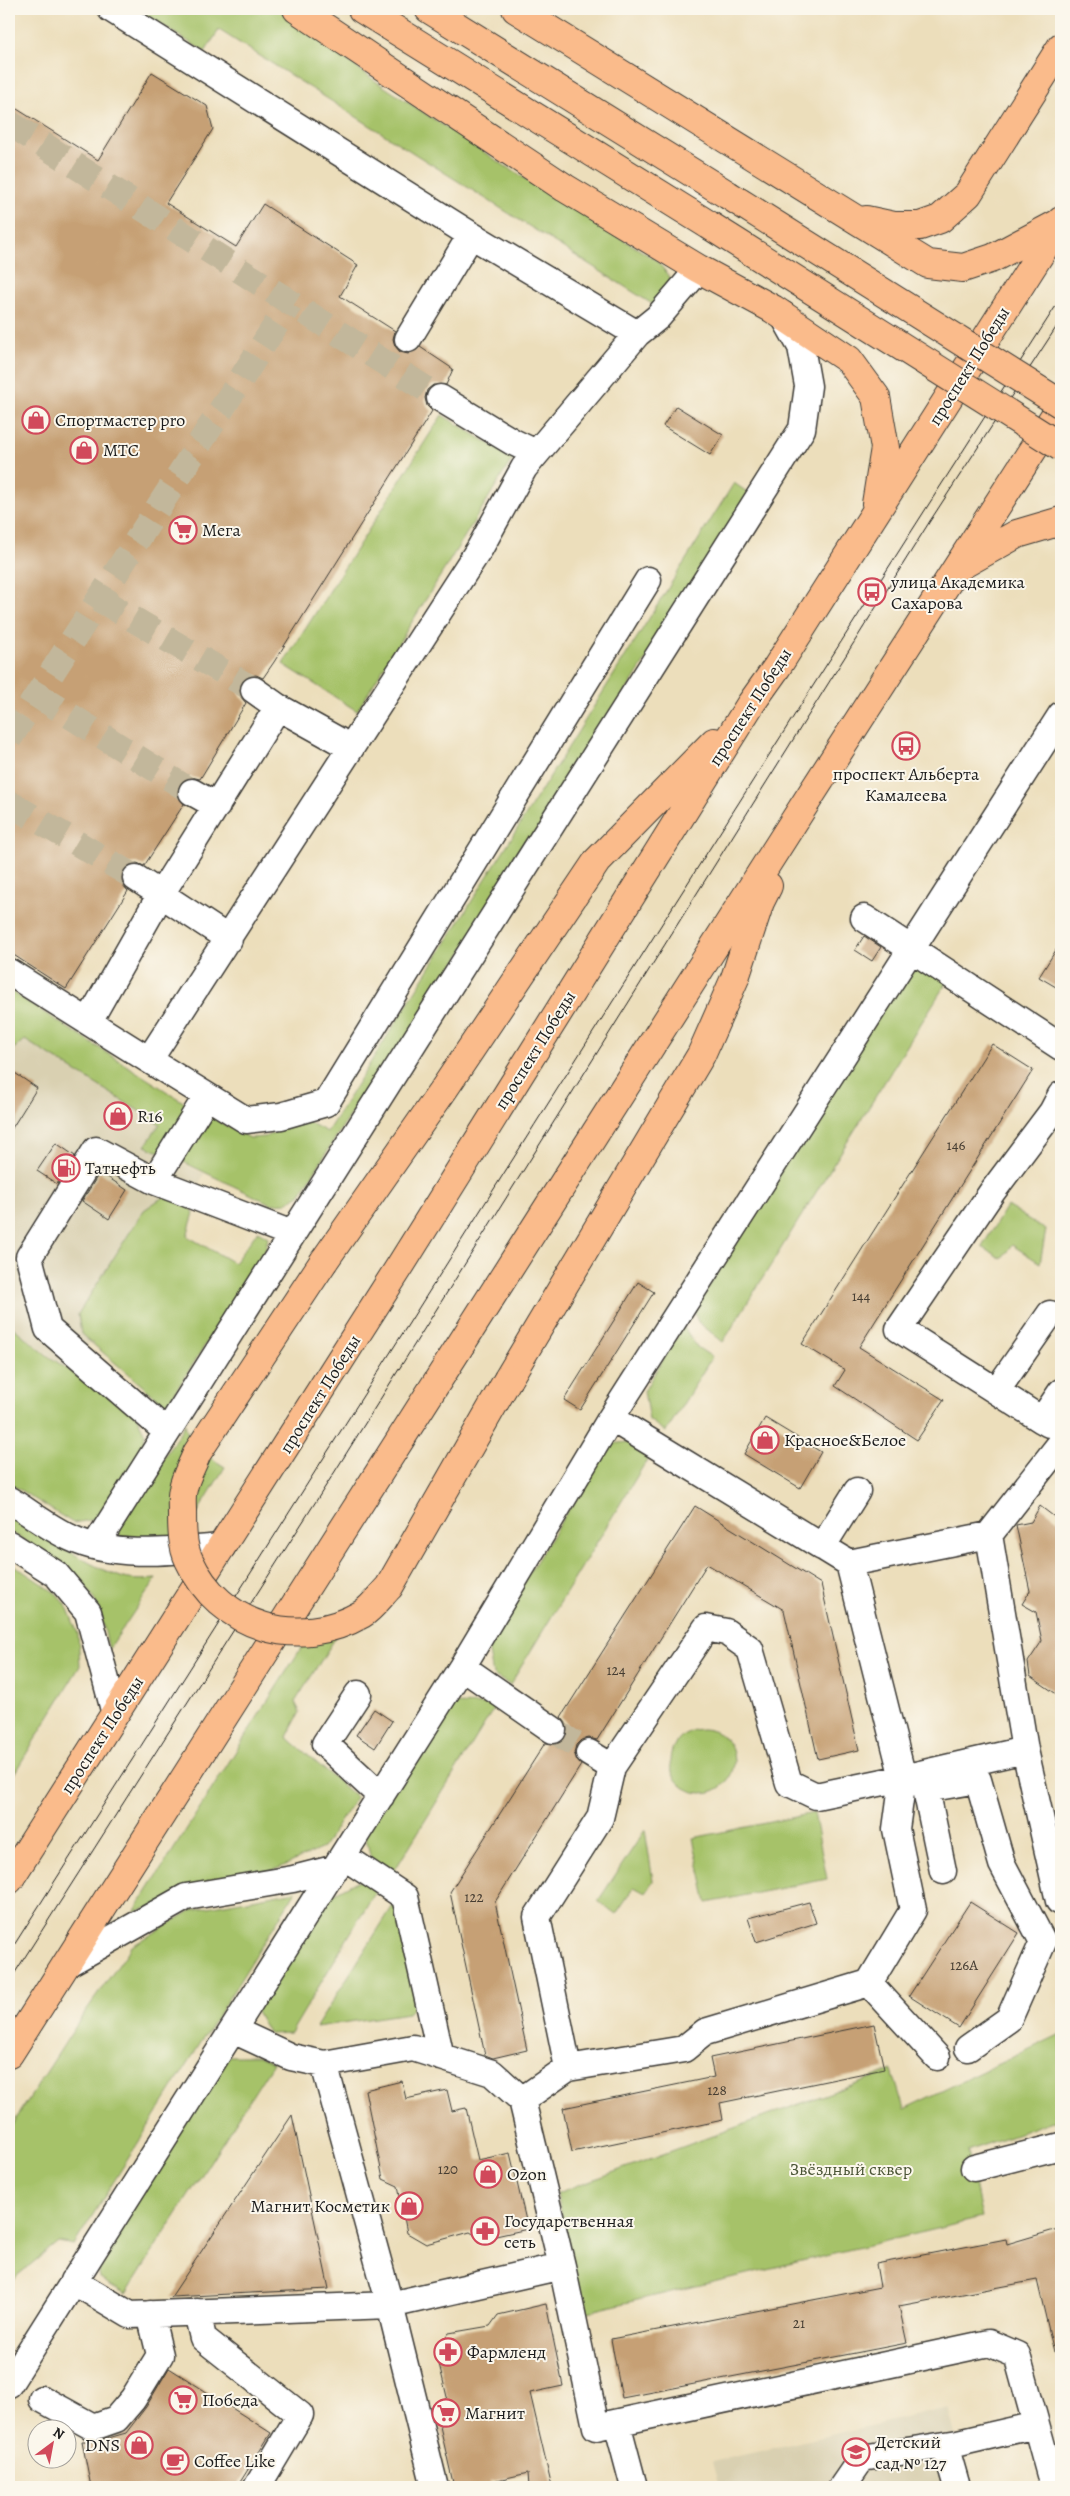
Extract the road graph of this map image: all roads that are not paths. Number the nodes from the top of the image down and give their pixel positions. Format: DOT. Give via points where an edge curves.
graph roads {
  1 [pos="111,9"];
  2 [pos="297,9"];
  3 [pos="362,9"];
  4 [pos="429,9"];
  5 [pos="516,9"];
  6 [pos="1061,47"];
  7 [pos="850,217"];
  8 [pos="1061,222"];
  9 [pos="471,235"];
  10 [pos="699,268"];
  11 [pos="783,315"];
  12 [pos="637,334"];
  13 [pos="408,339"];
  14 [pos="440,398"];
  15 [pos="1061,405"];
  16 [pos="1061,447"];
  17 [pos="536,452"];
  18 [pos="875,513"];
  19 [pos="1061,522"];
  20 [pos="957,568"];
  21 [pos="648,580"];
  22 [pos="254,690"];
  23 [pos="750,705"];
  24 [pos="278,707"];
  25 [pos="1061,715"];
  26 [pos="350,747"];
  27 [pos="192,792"];
  28 [pos="810,796"];
  29 [pos="217,806"];
  30 [pos="136,878"];
  31 [pos="161,894"];
  32 [pos="864,918"];
  33 [pos="229,939"];
  34 [pos="912,950"];
  35 [pos="9,972"];
  36 [pos="88,1021"];
  37 [pos="1061,1047"];
  38 [pos="149,1060"];
  39 [pos="207,1096"];
  40 [pos="1058,1109"];
  41 [pos="154,1182"];
  42 [pos="292,1234"];
  43 [pos="1050,1314"];
  44 [pos="998,1390"];
  45 [pos="1061,1392"];
  46 [pos="611,1418"];
  47 [pos="1052,1422"];
  48 [pos="168,1432"];
  49 [pos="1061,1444"];
  50 [pos="857,1491"];
  51 [pos="9,1500"];
  52 [pos="989,1535"];
  53 [pos="9,1544"];
  54 [pos="95,1546"];
  55 [pos="222,1547"];
  56 [pos="822,1547"];
  57 [pos="849,1563"];
  58 [pos="462,1667"];
  59 [pos="358,1694"];
  60 [pos="116,1714"];
  61 [pos="553,1730"];
  62 [pos="1025,1750"];
  63 [pos="589,1753"];
  64 [pos="612,1767"];
  65 [pos="902,1778"];
  66 [pos="926,1789"];
  67 [pos="381,1796"];
  68 [pos="339,1862"];
  69 [pos="943,1871"];
  70 [pos="9,1880"];
  71 [pos="1061,1900"];
  72 [pos="68,1964"];
  73 [pos="869,1983"];
  74 [pos="233,2030"];
  75 [pos="968,2048"];
  76 [pos="9,2054"];
  77 [pos="441,2057"];
  78 [pos="937,2057"];
  79 [pos="324,2064"];
  80 [pos="568,2068"];
  81 [pos="522,2100"];
  82 [pos="1061,2146"];
  83 [pos="974,2168"];
  84 [pos="562,2266"];
  85 [pos="73,2282"];
  86 [pos="390,2305"];
  87 [pos="197,2312"];
  88 [pos="150,2314"];
  89 [pos="9,2384"];
  90 [pos="42,2399"];
  91 [pos="617,2423"];
  92 [pos="1036,2425"];
  93 [pos="945,2445"];
  94 [pos="1061,2484"];
  95 [pos="256,2487"];
  96 [pos="435,2487"];
  97 [pos="634,2487"];
  98 [pos="842,2487"];
  99 [pos="957,2487"];
  1 -- 9 [label="street"];
  2 -- 10 [label="main road" via="565,188"];
  3 -- 16 [label="main road, bridge"];
  4 -- 15 [label="main road, bridge"];
  5 -- 7 [label="main road"];
  6 -- 7 [label="main road" via="968,194 940,219 920,226 894,226"];
  7 -- 8 [label="main road" via="928,264 962,268 993,258"];
  8 -- 18 [label="main road, проспект Победы"];
  9 -- 12 [label="street"];
  9 -- 13 [label="street"];
  10 -- 11 [label="main road"];
  10 -- 12 [label="street" via="658,317"];
  11 -- 18 [label="main road" via="849,360 876,397 885,448"];
  11 -- 42 [label="street" via="801,347 808,386 802,429"];
  12 -- 17 [label="street"];
  14 -- 17 [label="street" via="513,442"];
  15 -- 20 [label="main road"];
  17 -- 26 [label="street" via="480,548"];
  18 -- 23 [label="main road, проспект Победы"];
  19 -- 20 [label="main road" via="1017,534"];
  20 -- 28 [label="main road"];
  21 -- 39 [label="street" via="326,1103 281,1116 246,1120"];
  22 -- 24 [label="street"];
  23 -- 28 [label="main road, bridge" via="597,861 197,1454 183,1488 182,1528 188,1559 205,1588 225,1607 251,1623 292,1633 324,1630 363,1613 389,1587 508,1379 701,1055 735,978 760,902"];
  23 -- 55 [label="main road, проспект Победы"];
  24 -- 26 [label="street"];
  24 -- 29 [label="street"];
  25 -- 34 [label="street"];
  26 -- 33 [label="street"];
  27 -- 29 [label="street"];
  28 -- 72 [label="main road"];
  29 -- 31 [label="street"];
  30 -- 31 [label="street"];
  31 -- 33 [label="street"];
  31 -- 36 [label="street"];
  32 -- 34 [label="street"];
  33 -- 38 [label="street"];
  34 -- 37 [label="street"];
  34 -- 46 [label="street"];
  35 -- 36 [label="street"];
  36 -- 38 [label="street"];
  38 -- 39 [label="street"];
  39 -- 41 [label="street"];
  40 -- 44 [label="street" via="992,1192 899,1329"];
  41 -- 42 [label="street"];
  41 -- 48 [label="street" via="96,1150 29,1257 48,1329"];
  42 -- 48 [label="street"];
  43 -- 44 [label="street"];
  44 -- 47 [label="street"];
  45 -- 47 [label="street"];
  46 -- 56 [label="street"];
  46 -- 58 [label="street"];
  48 -- 54 [label="street"];
  49 -- 52 [label="street"];
  50 -- 56 [label="street"];
  51 -- 54 [label="street" via="70,1538"];
  52 -- 57 [label="street"];
  52 -- 62 [label="street"];
  53 -- 60 [label="street" via="56,1574 88,1612"];
  54 -- 55 [label="street" via="154,1553"];
  55 -- 60 [label="main road, проспект Победы"];
  56 -- 57 [label="street"];
  57 -- 65 [label="street"];
  58 -- 61 [label="street"];
  58 -- 67 [label="street"];
  59 -- 67 [label="street" via="325,1744"];
  60 -- 70 [label="main road, проспект Победы"];
  62 -- 65 [label="street"];
  62 -- 71 [label="street"];
  63 -- 64 [label="street"];
  64 -- 65 [label="street" via="706,1628 726,1632 750,1649 789,1784 816,1796"];
  64 -- 80 [label="street" via="600,1818 537,1917"];
  65 -- 66 [label="street" via="915,1788"];
  65 -- 73 [label="street" via="896,1829 913,1910"];
  66 -- 69 [label="street"];
  66 -- 75 [label="street" via="978,1780 1002,1864 1043,1942 1010,2019"];
  67 -- 68 [label="street"];
  68 -- 72 [label="street" via="293,1879 186,1897"];
  68 -- 74 [label="street"];
  68 -- 77 [label="street" via="404,1897"];
  72 -- 76 [label="main road"];
  73 -- 78 [label="street"];
  73 -- 80 [label="street" via="705,2032 684,2049"];
  74 -- 79 [label="street" via="291,2057"];
  74 -- 85 [label="street"];
  77 -- 79 [label="street" via="413,2048"];
  77 -- 81 [label="street" via="492,2073"];
  79 -- 86 [label="street"];
  80 -- 81 [label="street"];
  81 -- 84 [label="street"];
  82 -- 83 [label="street"];
  84 -- 86 [label="street"];
  84 -- 91 [label="street" via="596,2427"];
  85 -- 88 [label="street" via="130,2315"];
  85 -- 89 [label="street"];
  86 -- 87 [label="street"];
  86 -- 96 [label="street"];
  87 -- 88 [label="street"];
  87 -- 95 [label="street" via="203,2338 300,2415"];
  88 -- 90 [label="street" via="160,2355 133,2399 116,2419 93,2427"];
  91 -- 92 [label="street" via="989,2343 1017,2355"];
  91 -- 97 [label="street"];
  92 -- 93 [label="street"];
  92 -- 94 [label="street" via="1050,2475"];
  93 -- 98 [label="street" via="862,2458"];
  93 -- 99 [label="street"];
}
